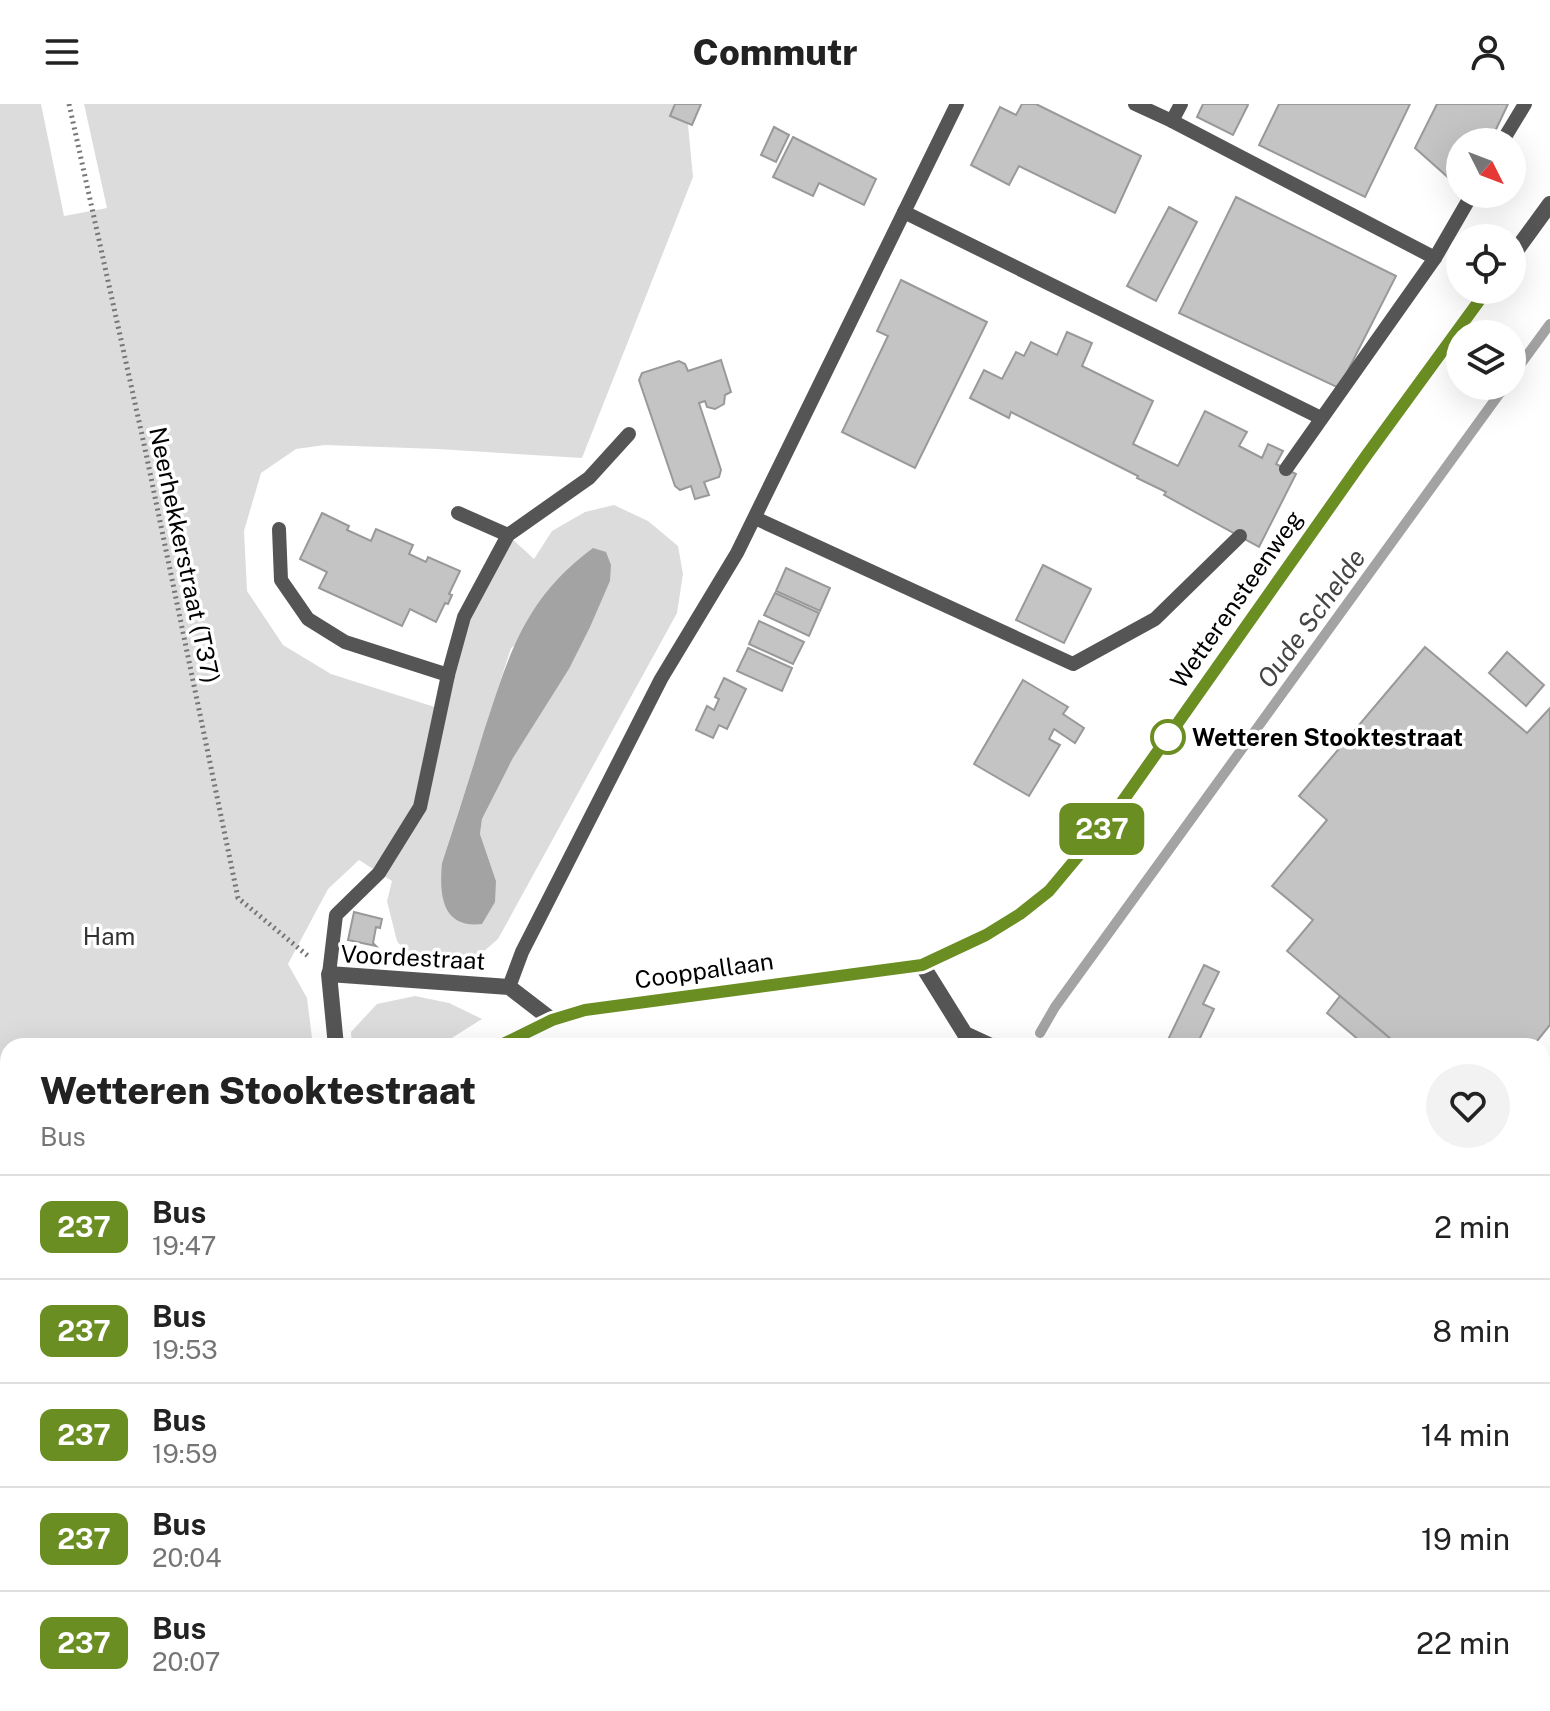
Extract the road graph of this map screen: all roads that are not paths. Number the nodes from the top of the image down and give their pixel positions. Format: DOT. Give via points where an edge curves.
graph roads {
  1 [pos="957,104"];
  2 [pos="1135,104"];
  3 [pos="1181,104"];
  4 [pos="1525,104"];
  5 [pos="1172,121"];
  6 [pos="1510,128"];
  7 [pos="1550,204"];
  8 [pos="1464,208"];
  9 [pos="904,212"];
  10 [pos="1526,237"];
  11 [pos="1435,258"];
  12 [pos="1477,304"];
  13 [pos="1321,418"];
  14 [pos="629,434"];
  15 [pos="1286,469"];
  16 [pos="458,513"];
  17 [pos="755,518"];
  18 [pos="279,529"];
  19 [pos="508,535"];
  20 [pos="1240,536"];
  21 [pos="448,675"];
  22 [pos="922,965"];
  23 [pos="329,974"];
  24 [pos="509,987"];
  25 [pos="552,1020"];
  26 [pos="335,1038"];
  27 [pos="515,1038"];
  28 [pos="962,1038"];
  1 -- 9 [label="lane"];
  2 -- 5 [label="lane"];
  3 -- 5 [label="lane"];
  4 -- 6 [label="lane"];
  5 -- 11 [label="lane"];
  7 -- 10 [label="street"];
  8 -- 11 [label="lane"];
  9 -- 13 [label="lane"];
  9 -- 17 [label="lane"];
  11 -- 13 [label="lane"];
  12 -- 22 [label="street, Wetterensteenweg" via="1081,855 1020,914"];
  13 -- 15 [label="lane"];
  14 -- 19 [label="lane" via="589,478"];
  16 -- 19 [label="lane"];
  17 -- 20 [label="lane" via="1073,664 1155,619"];
  17 -- 24 [label="lane" via="661,679"];
  18 -- 21 [label="lane" via="281,580 308,619 345,642"];
  19 -- 21 [label="lane" via="464,617"];
  21 -- 23 [label="lane" via="420,807 379,873 336,915"];
  22 -- 25 [label="street, Cooppallaan" via="585,1010"];
  22 -- 28 [label="street"];
  23 -- 24 [label="street, Voordestraat"];
  23 -- 26 [label="street, Voordestraat"];
  24 -- 25 [label="street, Voordestraat"];
  25 -- 27 [label="street, Cooppallaan"];
}
